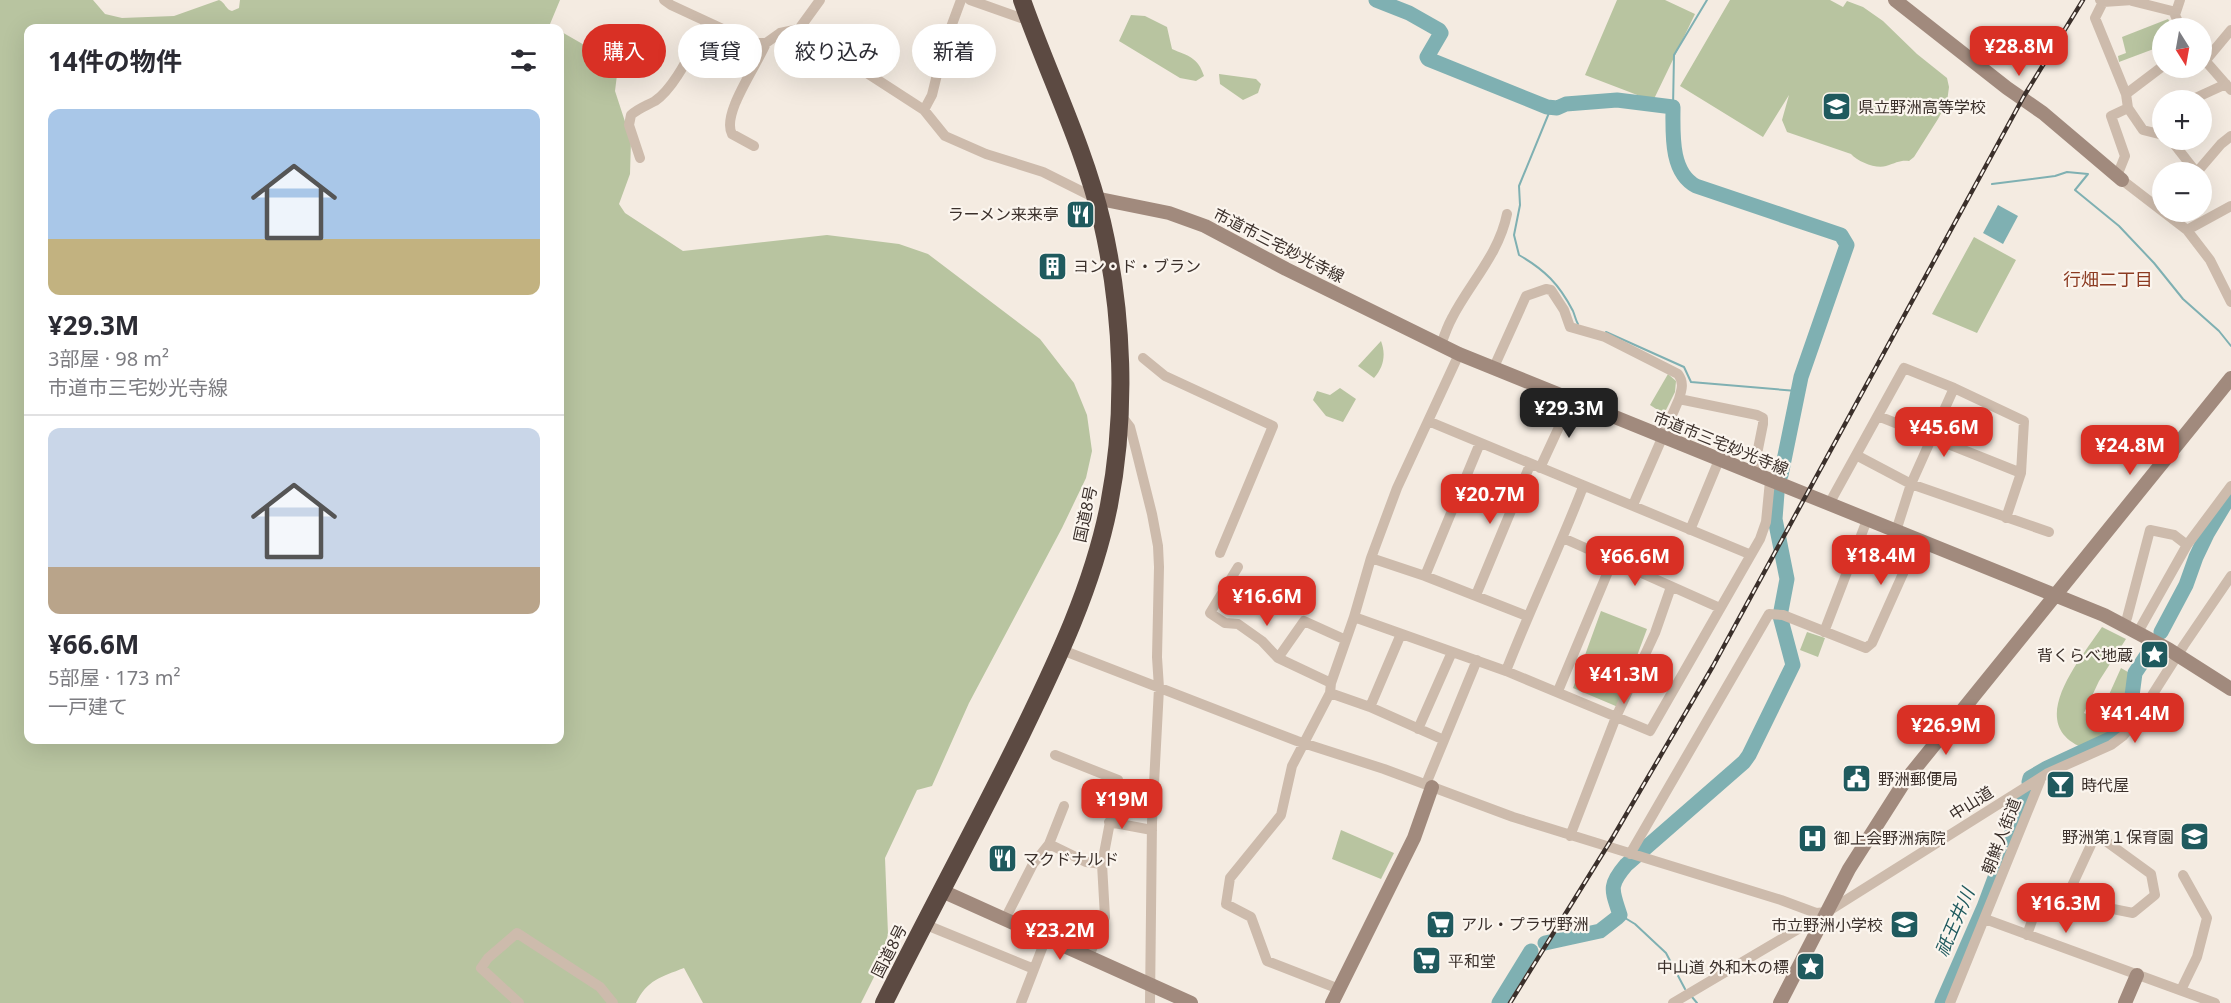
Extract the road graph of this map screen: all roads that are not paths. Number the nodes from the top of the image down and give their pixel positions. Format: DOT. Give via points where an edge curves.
graph roads {
  1 [pos="664,0"];
  2 [pos="820,0"];
  3 [pos="961,0"];
  4 [pos="970,0"];
  5 [pos="1895,0"];
  6 [pos="2180,0"];
  7 [pos="2101,1"];
  8 [pos="2132,1"];
  9 [pos="1024,8"];
  10 [pos="2176,12"];
  11 [pos="2176,18"];
  12 [pos="706,23"];
  13 [pos="803,24"];
  14 [pos="2231,30"];
  15 [pos="774,37"];
  16 [pos="766,43"];
  17 [pos="2212,50"];
  18 [pos="2212,68"];
  19 [pos="2152,74"];
  20 [pos="875,78"];
  21 [pos="2228,87"];
  22 [pos="2212,93"];
  23 [pos="2126,94"];
  24 [pos="2128,108"];
  25 [pos="924,110"];
  26 [pos="2152,132"];
  27 [pos="2231,136"];
  28 [pos="754,146"];
  29 [pos="2179,150"];
  30 [pos="640,158"];
  31 [pos="2189,162"];
  32 [pos="2205,162"];
  33 [pos="2120,178"];
  34 [pos="1095,198"];
  35 [pos="2231,206"];
  36 [pos="1508,214"];
  37 [pos="2187,230"];
  38 [pos="2231,302"];
  39 [pos="1441,345"];
  40 [pos="1459,354"];
  41 [pos="1143,358"];
  42 [pos="1494,367"];
  43 [pos="2231,378"];
  44 [pos="1954,388"];
  45 [pos="1572,399"];
  46 [pos="1679,399"];
  47 [pos="1120,414"];
  48 [pos="1878,416"];
  49 [pos="1428,421"];
  50 [pos="1662,437"];
  51 [pos="1932,438"];
  52 [pos="1480,443"];
  53 [pos="1856,455"];
  54 [pos="1719,460"];
  55 [pos="1535,466"];
  56 [pos="2021,473"];
  57 [pos="1753,474"];
  58 [pos="1770,481"];
  59 [pos="1911,484"];
  60 [pos="2231,486"];
  61 [pos="1584,487"];
  62 [pos="1829,504"];
  63 [pos="1633,505"];
  64 [pos="2006,518"];
  65 [pos="1867,520"];
  66 [pos="1690,530"];
  67 [pos="1896,531"];
  68 [pos="2049,532"];
  69 [pos="1563,538"];
  70 [pos="1918,540"];
  71 [pos="2187,545"];
  72 [pos="1220,553"];
  73 [pos="1749,554"];
  74 [pos="1371,558"];
  75 [pos="1612,562"];
  76 [pos="1238,567"];
  77 [pos="1425,576"];
  78 [pos="2231,576"];
  79 [pos="1671,587"];
  80 [pos="1476,595"];
  81 [pos="2057,595"];
  82 [pos="1720,608"];
  83 [pos="1354,616"];
  84 [pos="1527,616"];
  85 [pos="2127,618"];
  86 [pos="1824,632"];
  87 [pos="2138,632"];
  88 [pos="1401,634"];
  89 [pos="1346,640"];
  90 [pos="1062,650"];
  91 [pos="1452,652"];
  92 [pos="2178,655"];
  93 [pos="1278,658"];
  94 [pos="1477,660"];
  95 [pos="1506,670"];
  96 [pos="1159,688"];
  97 [pos="1330,688"];
  98 [pos="2231,688"];
  99 [pos="1558,692"];
  100 [pos="1370,707"];
  101 [pos="1616,717"];
  102 [pos="1418,729"];
  103 [pos="1444,740"];
  104 [pos="1305,744"];
  105 [pos="1055,755"];
  106 [pos="2040,781"];
  107 [pos="1429,785"];
  108 [pos="1064,806"];
  109 [pos="1109,822"];
  110 [pos="1152,831"];
  111 [pos="1570,836"];
  112 [pos="1049,844"];
  113 [pos="1630,854"];
  114 [pos="1102,864"];
  115 [pos="2183,875"];
  116 [pos="942,891"];
  117 [pos="2108,908"];
  118 [pos="1827,912"];
  119 [pos="1005,919"];
  120 [pos="1985,919"];
  121 [pos="924,924"];
  122 [pos="2027,934"];
  123 [pos="1046,938"];
  124 [pos="1089,956"];
  125 [pos="1034,969"];
  126 [pos="2137,975"];
  127 [pos="1150,983"];
  128 [pos="1339,989"];
  129 [pos="2181,990"];
  130 [pos="519,1003"];
  131 [pos="613,1003"];
  132 [pos="884,1003"];
  133 [pos="1021,1003"];
  134 [pos="1150,1003"];
  135 [pos="1191,1003"];
  136 [pos="1332,1003"];
  137 [pos="1673,1003"];
  138 [pos="1780,1003"];
  139 [pos="1950,1003"];
  140 [pos="2125,1003"];
  141 [pos="2215,1003"];
  1 -- 12 [label="street"];
  2 -- 13 [label="street"];
  3 -- 25 [label="street"];
  4 -- 9 [label="street" via="1021,18"];
  5 -- 33 [label="street" via="2043,113"];
  6 -- 10 [label="street"];
  7 -- 8 [label="street"];
  7 -- 23 [label="street" via="2095,18"];
  8 -- 10 [label="street"];
  9 -- 34 [label="highway, 国道8号"];
  10 -- 11 [label="street"];
  12 -- 16 [label="street" via="753,44"];
  12 -- 30 [label="street" via="675,79 656,100 631,115"];
  14 -- 17 [label="street"];
  15 -- 16 [label="street"];
  16 -- 28 [label="street" via="729,122 732,134"];
  18 -- 21 [label="street"];
  19 -- 23 [label="street"];
  20 -- 25 [label="street"];
  21 -- 22 [label="street"];
  23 -- 24 [label="street"];
  24 -- 26 [label="street" via="2143,130"];
  24 -- 33 [label="street" via="2111,116 2125,156"];
  25 -- 34 [label="street" via="945,136 1043,172"];
  27 -- 32 [label="street"];
  29 -- 31 [label="street"];
  33 -- 37 [label="street"];
  34 -- 39 [label="street, 市道市三宅妙光寺線" via="1169,213 1205,226"];
  34 -- 47 [label="highway, 国道8号" via="1117,306"];
  35 -- 37 [label="street"];
  36 -- 39 [label="street" via="1497,246 1452,318"];
  37 -- 38 [label="street" via="2210,260"];
  39 -- 40 [label="street, 市道市三宅妙光寺線"];
  40 -- 42 [label="street, 市道市三宅妙光寺線"];
  40 -- 49 [label="street"];
  41 -- 72 [label="street" via="1165,376 1273,426"];
  42 -- 45 [label="street, 市道市三宅妙光寺線"];
  42 -- 46 [label="street" via="1526,296 1546,289 1551,290 1564,310 1570,327 1605,337 1678,374 1683,387"];
  43 -- 81 [label="street"];
  44 -- 48 [label="street" via="1904,368"];
  44 -- 51 [label="street"];
  44 -- 56 [label="street" via="2024,421"];
  45 -- 50 [label="street, 市道市三宅妙光寺線"];
  45 -- 55 [label="street"];
  46 -- 50 [label="street"];
  46 -- 57 [label="street" via="1762,418"];
  47 -- 90 [label="highway, 国道8号" via="1102,534"];
  47 -- 96 [label="street" via="1130,427 1158,546"];
  48 -- 51 [label="street"];
  48 -- 53 [label="street"];
  49 -- 52 [label="street"];
  49 -- 74 [label="street"];
  50 -- 54 [label="street, 市道市三宅妙光寺線"];
  50 -- 63 [label="street"];
  51 -- 56 [label="street"];
  51 -- 59 [label="street"];
  52 -- 55 [label="street"];
  52 -- 77 [label="street"];
  53 -- 59 [label="street"];
  53 -- 62 [label="street"];
  54 -- 57 [label="street, 市道市三宅妙光寺線"];
  54 -- 66 [label="street"];
  55 -- 61 [label="street"];
  55 -- 80 [label="street"];
  56 -- 64 [label="street"];
  57 -- 58 [label="street, 市道市三宅妙光寺線"];
  58 -- 62 [label="street, 市道市三宅妙光寺線"];
  58 -- 73 [label="street" via="1766,522"];
  59 -- 64 [label="street"];
  59 -- 67 [label="street"];
  60 -- 71 [label="street"];
  61 -- 63 [label="street"];
  61 -- 69 [label="street"];
  62 -- 65 [label="street, 市道市三宅妙光寺線"];
  63 -- 66 [label="street"];
  64 -- 68 [label="street"];
  65 -- 67 [label="street, 市道市三宅妙光寺線"];
  65 -- 86 [label="street"];
  66 -- 73 [label="street"];
  67 -- 70 [label="street, 市道市三宅妙光寺線"];
  69 -- 75 [label="street"];
  69 -- 84 [label="street"];
  70 -- 81 [label="street, 市道市三宅妙光寺線"];
  70 -- 86 [label="street" via="1872,643 1866,648"];
  71 -- 85 [label="street" via="2174,535 2150,530"];
  71 -- 87 [label="street"];
  73 -- 82 [label="street"];
  74 -- 77 [label="street"];
  74 -- 83 [label="street"];
  75 -- 79 [label="street"];
  75 -- 99 [label="street"];
  76 -- 93 [label="street" via="1210,613 1251,632"];
  77 -- 80 [label="street"];
  78 -- 92 [label="street, 中山道"];
  79 -- 82 [label="street"];
  79 -- 101 [label="street" via="1655,633"];
  80 -- 84 [label="street"];
  81 -- 87 [label="street, 市道市三宅妙光寺線"];
  81 -- 118 [label="street" via="1905,782 1849,869"];
  82 -- 101 [label="street" via="1650,731"];
  83 -- 88 [label="street"];
  83 -- 89 [label="street"];
  84 -- 95 [label="street"];
  86 -- 113 [label="street" via="1780,614 1769,614"];
  87 -- 92 [label="street, 市道市三宅妙光寺線"];
  88 -- 91 [label="street"];
  88 -- 100 [label="street"];
  89 -- 93 [label="street" via="1304,621"];
  89 -- 97 [label="street"];
  90 -- 96 [label="street"];
  90 -- 116 [label="highway, 国道8号"];
  91 -- 94 [label="street"];
  91 -- 102 [label="street"];
  92 -- 98 [label="street, 市道市三宅妙光寺線"];
  92 -- 106 [label="street, 中山道" via="2138,719 2123,735 2100,752"];
  93 -- 97 [label="street"];
  94 -- 95 [label="street"];
  94 -- 103 [label="street"];
  95 -- 99 [label="street"];
  96 -- 104 [label="street"];
  96 -- 110 [label="street"];
  97 -- 100 [label="street"];
  97 -- 104 [label="street"];
  99 -- 101 [label="street"];
  100 -- 102 [label="street"];
  101 -- 111 [label="street"];
  102 -- 103 [label="street"];
  103 -- 107 [label="street"];
  104 -- 107 [label="street"];
  104 -- 128 [label="street" via="1292,766 1281,815 1230,878 1226,904 1251,918 1267,961"];
  105 -- 109 [label="street" via="1118,780"];
  106 -- 118 [label="street, 中山道"];
  106 -- 120 [label="street, 朝鮮人街道"];
  107 -- 111 [label="street"];
  107 -- 128 [label="street" via="1414,838"];
  108 -- 112 [label="street"];
  109 -- 110 [label="street"];
  109 -- 114 [label="street"];
  110 -- 127 [label="street"];
  111 -- 113 [label="street"];
  112 -- 114 [label="street" via="1086,862"];
  112 -- 119 [label="street" via="1033,864"];
  113 -- 118 [label="street" via="1816,913"];
  114 -- 124 [label="street" via="1104,917"];
  115 -- 129 [label="street" via="2207,918 2197,957"];
  116 -- 119 [label="street"];
  116 -- 121 [label="highway, 国道8号"];
  117 -- 122 [label="street" via="2133,914 2155,895 2151,874 2096,834 2070,890 2042,892"];
  118 -- 137 [label="street, 中山道"];
  118 -- 138 [label="street"];
  119 -- 123 [label="street"];
  120 -- 122 [label="street"];
  120 -- 139 [label="street, 朝鮮人街道"];
  121 -- 125 [label="street"];
  121 -- 132 [label="highway, 国道8号"];
  122 -- 126 [label="street"];
  123 -- 124 [label="street"];
  123 -- 125 [label="street"];
  124 -- 127 [label="street"];
  125 -- 133 [label="street"];
  126 -- 129 [label="street"];
  126 -- 140 [label="street"];
  127 -- 134 [label="street"];
  127 -- 135 [label="street"];
  128 -- 136 [label="street"];
  129 -- 141 [label="street"];
  130 -- 131 [label="street" via="481,968 517,933 600,987"];
}
